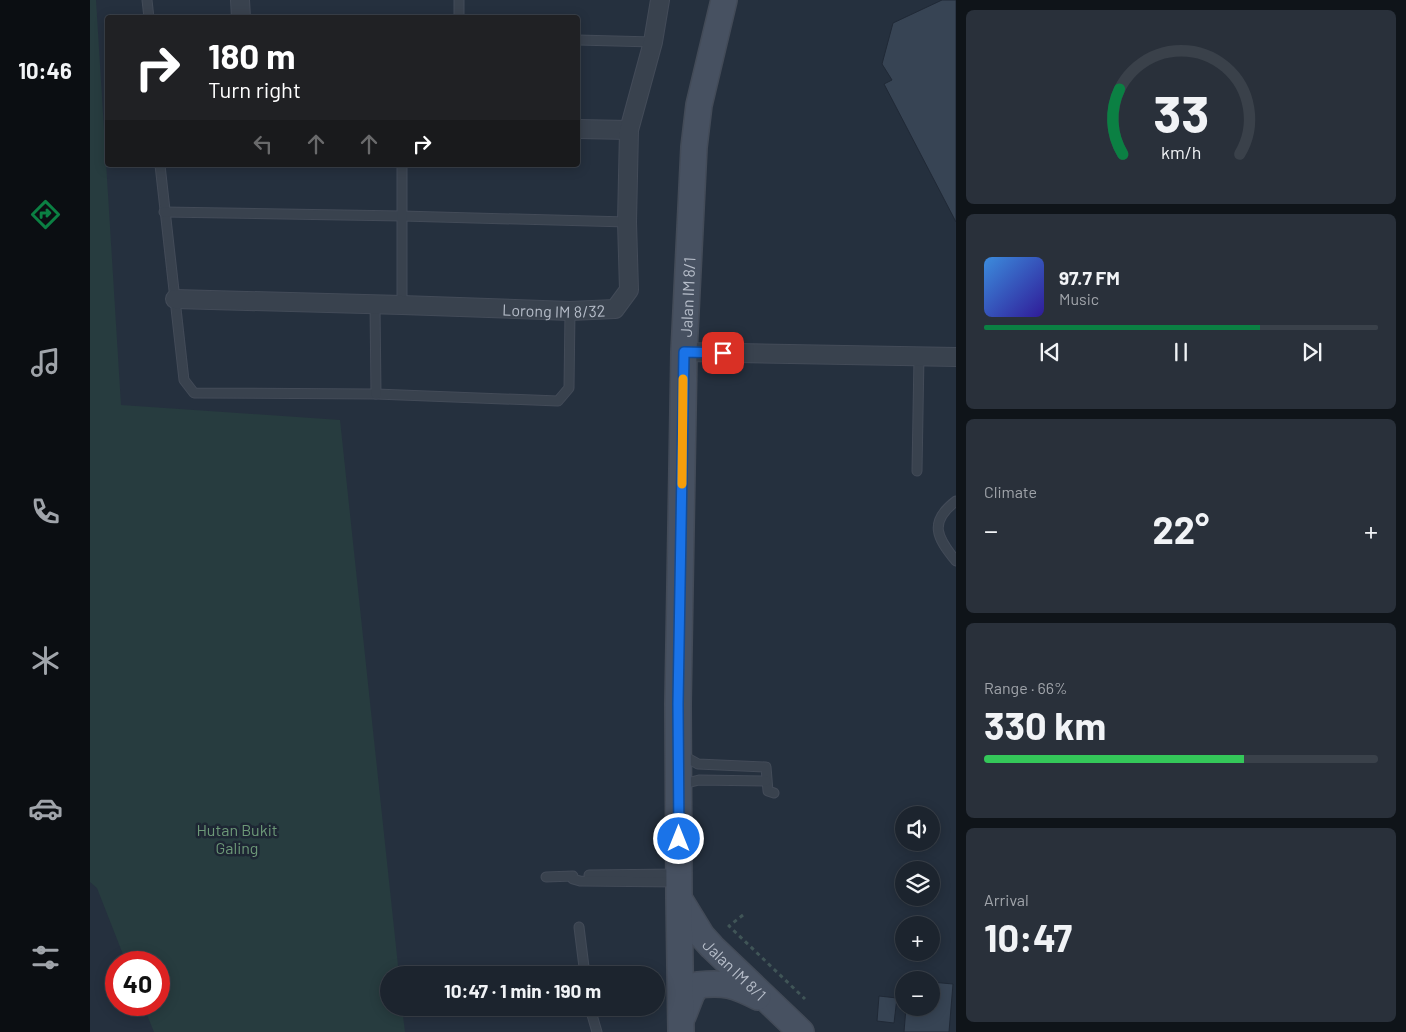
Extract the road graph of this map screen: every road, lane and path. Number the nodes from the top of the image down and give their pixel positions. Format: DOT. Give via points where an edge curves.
graph roads {
  1 [pos="147,0"];
  2 [pos="240,0"];
  3 [pos="459,0"];
  4 [pos="660,0"];
  5 [pos="724,0"];
  6 [pos="149,15"];
  7 [pos="241,15"];
  8 [pos="459,15"];
  9 [pos="580,40"];
  10 [pos="653,42"];
  11 [pos="580,129"];
  12 [pos="629,130"];
  13 [pos="160,167"];
  14 [pos="402,167"];
  15 [pos="164,212"];
  16 [pos="402,216"];
  17 [pos="627,222"];
  18 [pos="175,299"];
  19 [pos="375,304"];
  20 [pos="402,304"];
  21 [pos="570,311"];
  22 [pos="684,352"];
  23 [pos="919,356"];
  24 [pos="956,357"];
  25 [pos="376,394"];
  26 [pos="917,470"];
  27 [pos="956,501"];
  28 [pos="956,561"];
  29 [pos="679,754"];
  30 [pos="766,781"];
  31 [pos="679,785"];
  32 [pos="774,793"];
  33 [pos="546,877"];
  34 [pos="679,885"];
  35 [pos="743,915"];
  36 [pos="579,927"];
  37 [pos="584,966"];
  38 [pos="805,999"];
  39 [pos="773,1004"];
  40 [pos="592,1016"];
  41 [pos="681,1029"];
  42 [pos="597,1032"];
  43 [pos="801,1032"];
  1 -- 6 [label="lane"];
  2 -- 7 [label="street"];
  3 -- 8 [label="lane"];
  4 -- 10 [label="street, Lorong IM 8/32"];
  5 -- 22 [label="street, Jalan IM 8/1" via="699,105 694,147"];
  9 -- 10 [label="lane"];
  10 -- 12 [label="street, Lorong IM 8/32"];
  11 -- 12 [label="street"];
  12 -- 17 [label="street, Lorong IM 8/32"];
  13 -- 15 [label="lane"];
  14 -- 16 [label="lane"];
  15 -- 16 [label="lane"];
  15 -- 18 [label="lane"];
  16 -- 17 [label="lane"];
  16 -- 20 [label="lane"];
  17 -- 21 [label="street, Lorong IM 8/32" via="628,290 615,309"];
  18 -- 19 [label="street, Lorong IM 8/32"];
  18 -- 25 [label="lane" via="184,380 194,393"];
  19 -- 20 [label="street, Lorong IM 8/32"];
  19 -- 25 [label="lane"];
  20 -- 21 [label="street, Lorong IM 8/32"];
  21 -- 25 [label="lane" via="569,388 558,401"];
  22 -- 23 [label="street"];
  22 -- 29 [label="street, Jalan IM 8/1"];
  23 -- 24 [label="street"];
  23 -- 26 [label="lane"];
  27 -- 28 [label="lane" via="939,519 938,532 942,544"];
  29 -- 30 [label="lane" via="698,764 766,768"];
  29 -- 31 [label="street, Jalan IM 8/1"];
  30 -- 31 [label="lane" via="699,780"];
  30 -- 32 [label="lane" via="768,791"];
  31 -- 34 [label="street, Jalan IM 8/1"];
  33 -- 34 [label="lane" via="573,876 580,881"];
  34 -- 39 [label="street, Jalan IM 8/1" via="690,919 707,942"];
  34 -- 41 [label="street, Jalan IM 8/1"];
  35 -- 38 [label="path" via="729,926"];
  36 -- 37 [label="lane"];
  39 -- 41 [label="street" via="733,985 698,985 686,1007"];
  39 -- 43 [label="street, Jalan IM 8/1"];
  40 -- 42 [label="lane"];
}
